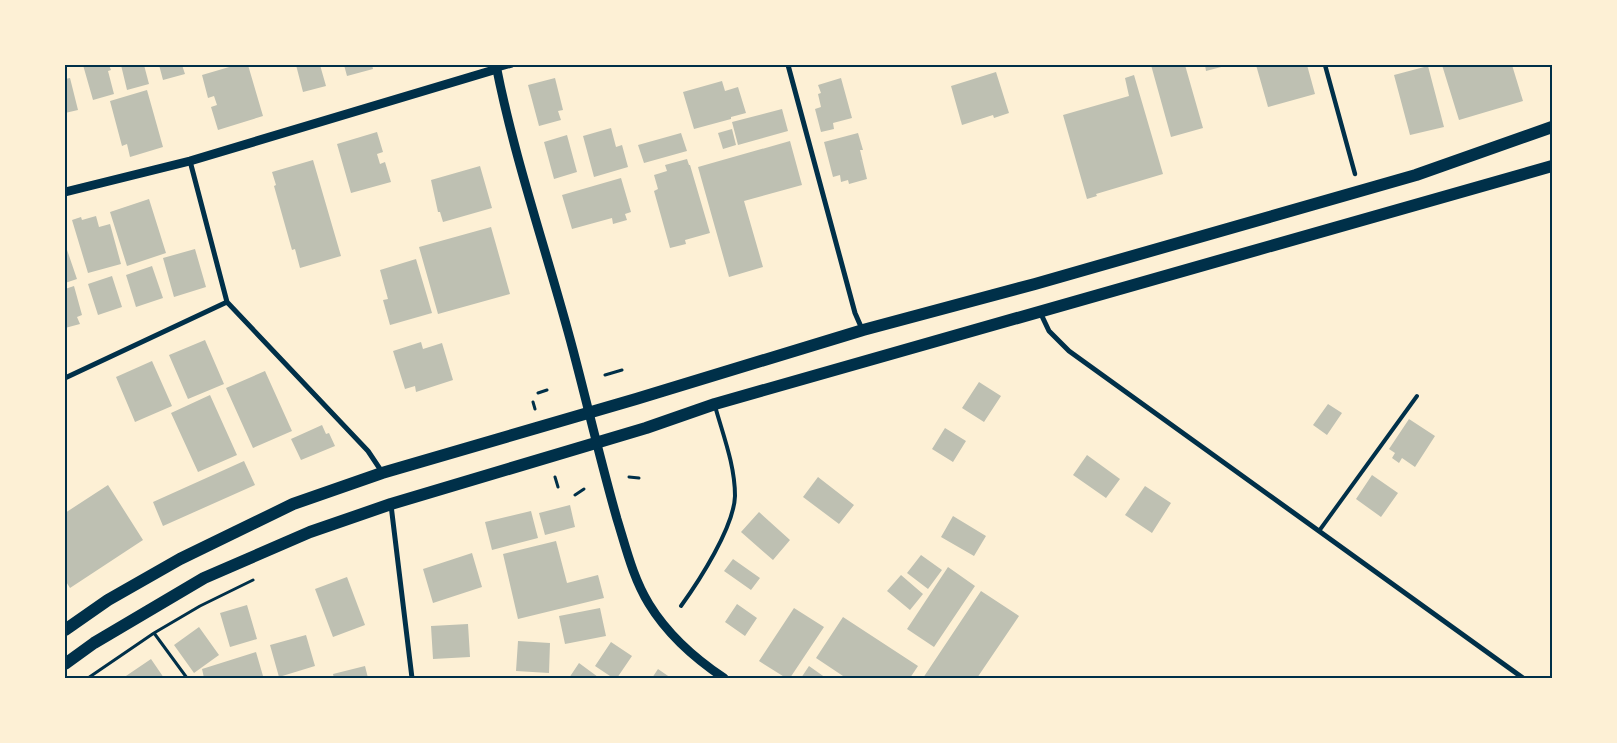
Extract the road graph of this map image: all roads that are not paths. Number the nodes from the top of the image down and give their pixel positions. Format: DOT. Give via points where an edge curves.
graph roads {
  1 [pos="512,65"];
  2 [pos="788,65"];
  3 [pos="1325,65"];
  4 [pos="496,67"];
  5 [pos="1552,127"];
  6 [pos="190,162"];
  7 [pos="1552,166"];
  8 [pos="1354,174"];
  9 [pos="65,192"];
  10 [pos="227,302"];
  11 [pos="1040,312"];
  12 [pos="862,330"];
  13 [pos="65,378"];
  14 [pos="1416,396"];
  15 [pos="715,404"];
  16 [pos="588,413"];
  17 [pos="596,444"];
  18 [pos="382,473"];
  19 [pos="391,504"];
  20 [pos="1319,531"];
  21 [pos="681,606"];
  22 [pos="65,630"];
  23 [pos="65,664"];
  24 [pos="412,678"];
  25 [pos="724,678"];
  26 [pos="1523,678"];
  1 -- 4 [label="street"];
  2 -- 12 [label="street"];
  3 -- 8 [label="street"];
  4 -- 6 [label="street"];
  4 -- 16 [label="street"];
  5 -- 12 [label="main road" via="1416,175"];
  6 -- 9 [label="street"];
  6 -- 10 [label="street"];
  7 -- 11 [label="main road"];
  10 -- 13 [label="street"];
  10 -- 18 [label="street" via="368,451"];
  11 -- 15 [label="main road"];
  11 -- 20 [label="street" via="1048,331 1069,351"];
  12 -- 16 [label="main road"];
  14 -- 20 [label="lane"];
  15 -- 17 [label="main road"];
  15 -- 21 [label="lane" via="733,470 735,498 727,529"];
  16 -- 17 [label="street"];
  16 -- 18 [label="main road"];
  17 -- 19 [label="main road"];
  17 -- 25 [label="street" via="632,569 649,604 672,635 699,661"];
  18 -- 22 [label="main road" via="293,504 189,555 108,600"];
  19 -- 23 [label="main road" via="310,532 204,578 94,643"];
  19 -- 24 [label="street"];
  20 -- 26 [label="street"];
}
